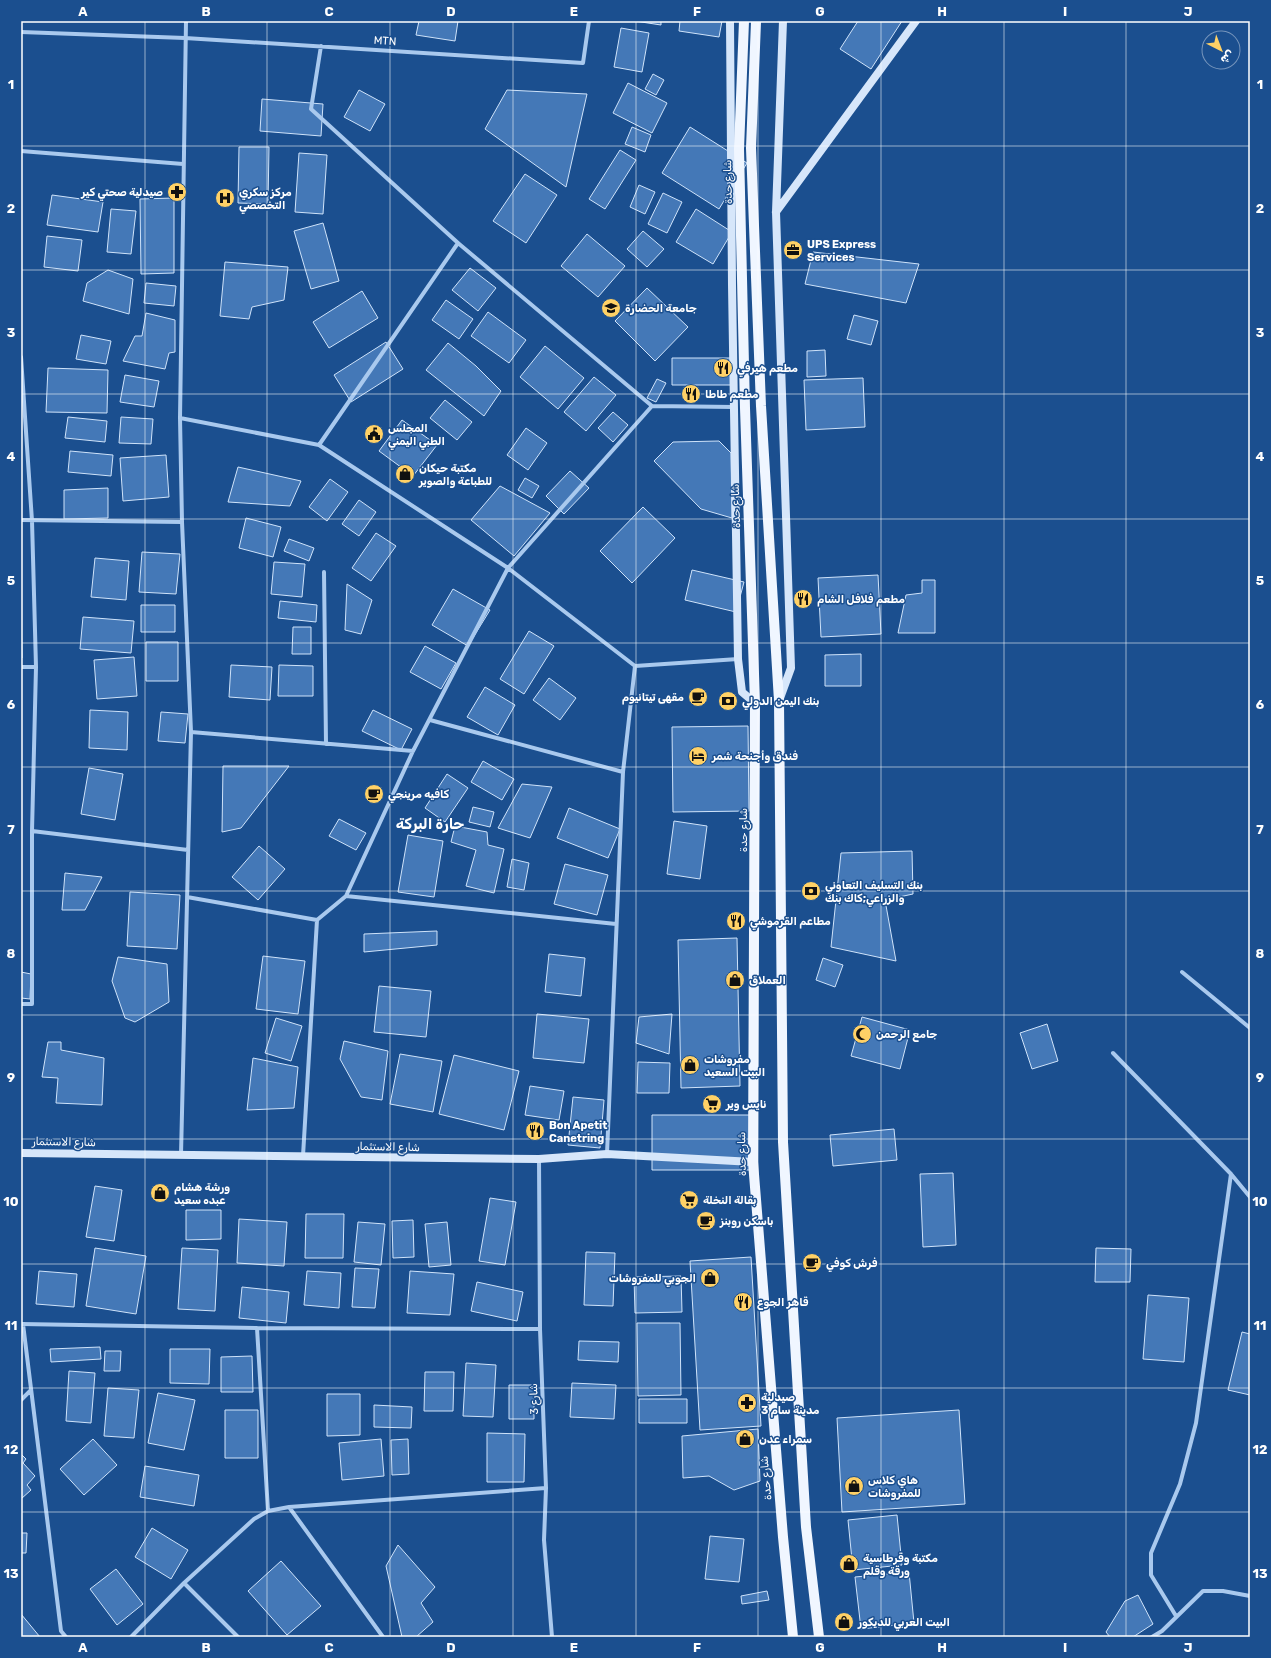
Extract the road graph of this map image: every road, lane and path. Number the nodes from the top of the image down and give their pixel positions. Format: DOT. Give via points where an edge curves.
graph roads {
  1 [pos="186,21"];
  2 [pos="589,21"];
  3 [pos="730,21"];
  4 [pos="744,21"];
  5 [pos="783,21"];
  6 [pos="916,21"];
  7 [pos="756,22"];
  8 [pos="21,32"];
  9 [pos="185,38"];
  10 [pos="321,46"];
  11 [pos="21,152"];
  12 [pos="184,164"];
  13 [pos="776,212"];
  14 [pos="458,243"];
  15 [pos="21,357"];
  16 [pos="652,406"];
  17 [pos="734,407"];
  18 [pos="180,418"];
  19 [pos="319,445"];
  20 [pos="21,520"];
  21 [pos="32,521"];
  22 [pos="182,522"];
  23 [pos="508,568"];
  24 [pos="324,572"];
  25 [pos="738,659"];
  26 [pos="634,666"];
  27 [pos="21,667"];
  28 [pos="36,667"];
  29 [pos="779,701"];
  30 [pos="755,703"];
  31 [pos="430,720"];
  32 [pos="191,732"];
  33 [pos="326,744"];
  34 [pos="413,751"];
  35 [pos="623,772"];
  36 [pos="32,831"];
  37 [pos="188,850"];
  38 [pos="346,896"];
  39 [pos="187,897"];
  40 [pos="317,920"];
  41 [pos="616,924"];
  42 [pos="1182,972"];
  43 [pos="21,1004"];
  44 [pos="1250,1028"];
  45 [pos="1113,1052"];
  46 [pos="21,1153"];
  47 [pos="607,1154"];
  48 [pos="181,1155"];
  49 [pos="303,1156"];
  50 [pos="539,1160"];
  51 [pos="753,1162"];
  52 [pos="1231,1174"];
  53 [pos="1250,1197"];
  54 [pos="22,1324"];
  55 [pos="257,1328"];
  56 [pos="540,1329"];
  57 [pos="31,1390"];
  58 [pos="21,1400"];
  59 [pos="546,1488"];
  60 [pos="290,1507"];
  61 [pos="268,1511"];
  62 [pos="184,1583"];
  63 [pos="1250,1596"];
  64 [pos="1176,1616"];
  65 [pos="66,1637"];
  66 [pos="131,1637"];
  67 [pos="238,1637"];
  68 [pos="383,1637"];
  69 [pos="552,1637"];
  70 [pos="793,1637"];
  71 [pos="819,1637"];
  72 [pos="1152,1637"];
  1 -- 9 [label="street"];
  2 -- 10 [label="street, MTN" via="583,64"];
  3 -- 17 [label="street"];
  4 -- 30 [label="main road, شارع حدة" via="739,157"];
  5 -- 13 [label="street"];
  6 -- 13 [label="street"];
  7 -- 29 [label="main road" via="751,148 761,406"];
  8 -- 9 [label="street, MTN"];
  9 -- 10 [label="street, MTN"];
  9 -- 12 [label="street"];
  10 -- 14 [label="street" via="311,109"];
  11 -- 12 [label="street"];
  12 -- 18 [label="street"];
  13 -- 29 [label="street" via="791,668"];
  14 -- 16 [label="street"];
  14 -- 19 [label="street"];
  15 -- 21 [label="street"];
  16 -- 17 [label="street"];
  16 -- 23 [label="street"];
  17 -- 25 [label="street"];
  18 -- 19 [label="street"];
  18 -- 22 [label="street"];
  19 -- 23 [label="street"];
  20 -- 21 [label="street"];
  21 -- 22 [label="street"];
  21 -- 28 [label="street"];
  22 -- 32 [label="street"];
  23 -- 26 [label="street"];
  23 -- 31 [label="street"];
  24 -- 33 [label="street"];
  25 -- 26 [label="street"];
  25 -- 30 [label="street" via="742,692"];
  26 -- 35 [label="street"];
  27 -- 28 [label="street"];
  28 -- 36 [label="street"];
  29 -- 71 [label="main road" via="783,1142 806,1527"];
  30 -- 51 [label="main road, شارع حدة"];
  31 -- 34 [label="street"];
  31 -- 35 [label="street"];
  32 -- 33 [label="street"];
  32 -- 37 [label="street"];
  33 -- 34 [label="street"];
  34 -- 38 [label="street"];
  35 -- 41 [label="street"];
  36 -- 37 [label="street"];
  36 -- 43 [label="street" via="32,1004"];
  37 -- 39 [label="street"];
  38 -- 40 [label="street"];
  38 -- 41 [label="street"];
  39 -- 40 [label="street"];
  39 -- 48 [label="street"];
  40 -- 49 [label="street"];
  41 -- 47 [label="street"];
  42 -- 44 [label="street"];
  45 -- 52 [label="street"];
  46 -- 48 [label="street, شارع الاستثمار"];
  47 -- 50 [label="street, شارع الاستثمار"];
  47 -- 51 [label="street, شارع الاستثمار"];
  48 -- 49 [label="street, شارع الاستثمار"];
  49 -- 50 [label="street, شارع الاستثمار"];
  50 -- 56 [label="street, شارع 3"];
  51 -- 70 [label="main road, شارع حدة"];
  52 -- 53 [label="street"];
  52 -- 64 [label="street" via="1196,1423 1180,1484 1151,1553 1151,1575"];
  54 -- 55 [label="street"];
  54 -- 57 [label="street"];
  55 -- 56 [label="street"];
  55 -- 61 [label="street"];
  56 -- 59 [label="street, شارع 3"];
  57 -- 58 [label="street"];
  57 -- 65 [label="street" via="60,1631"];
  59 -- 60 [label="street"];
  59 -- 69 [label="street, شارع 3" via="544,1540"];
  60 -- 61 [label="street"];
  60 -- 68 [label="street"];
  61 -- 62 [label="street" via="254,1519"];
  62 -- 66 [label="street"];
  62 -- 67 [label="street"];
  63 -- 64 [label="street" via="1223,1591 1203,1591"];
  64 -- 72 [label="street" via="1162,1631"];
}
